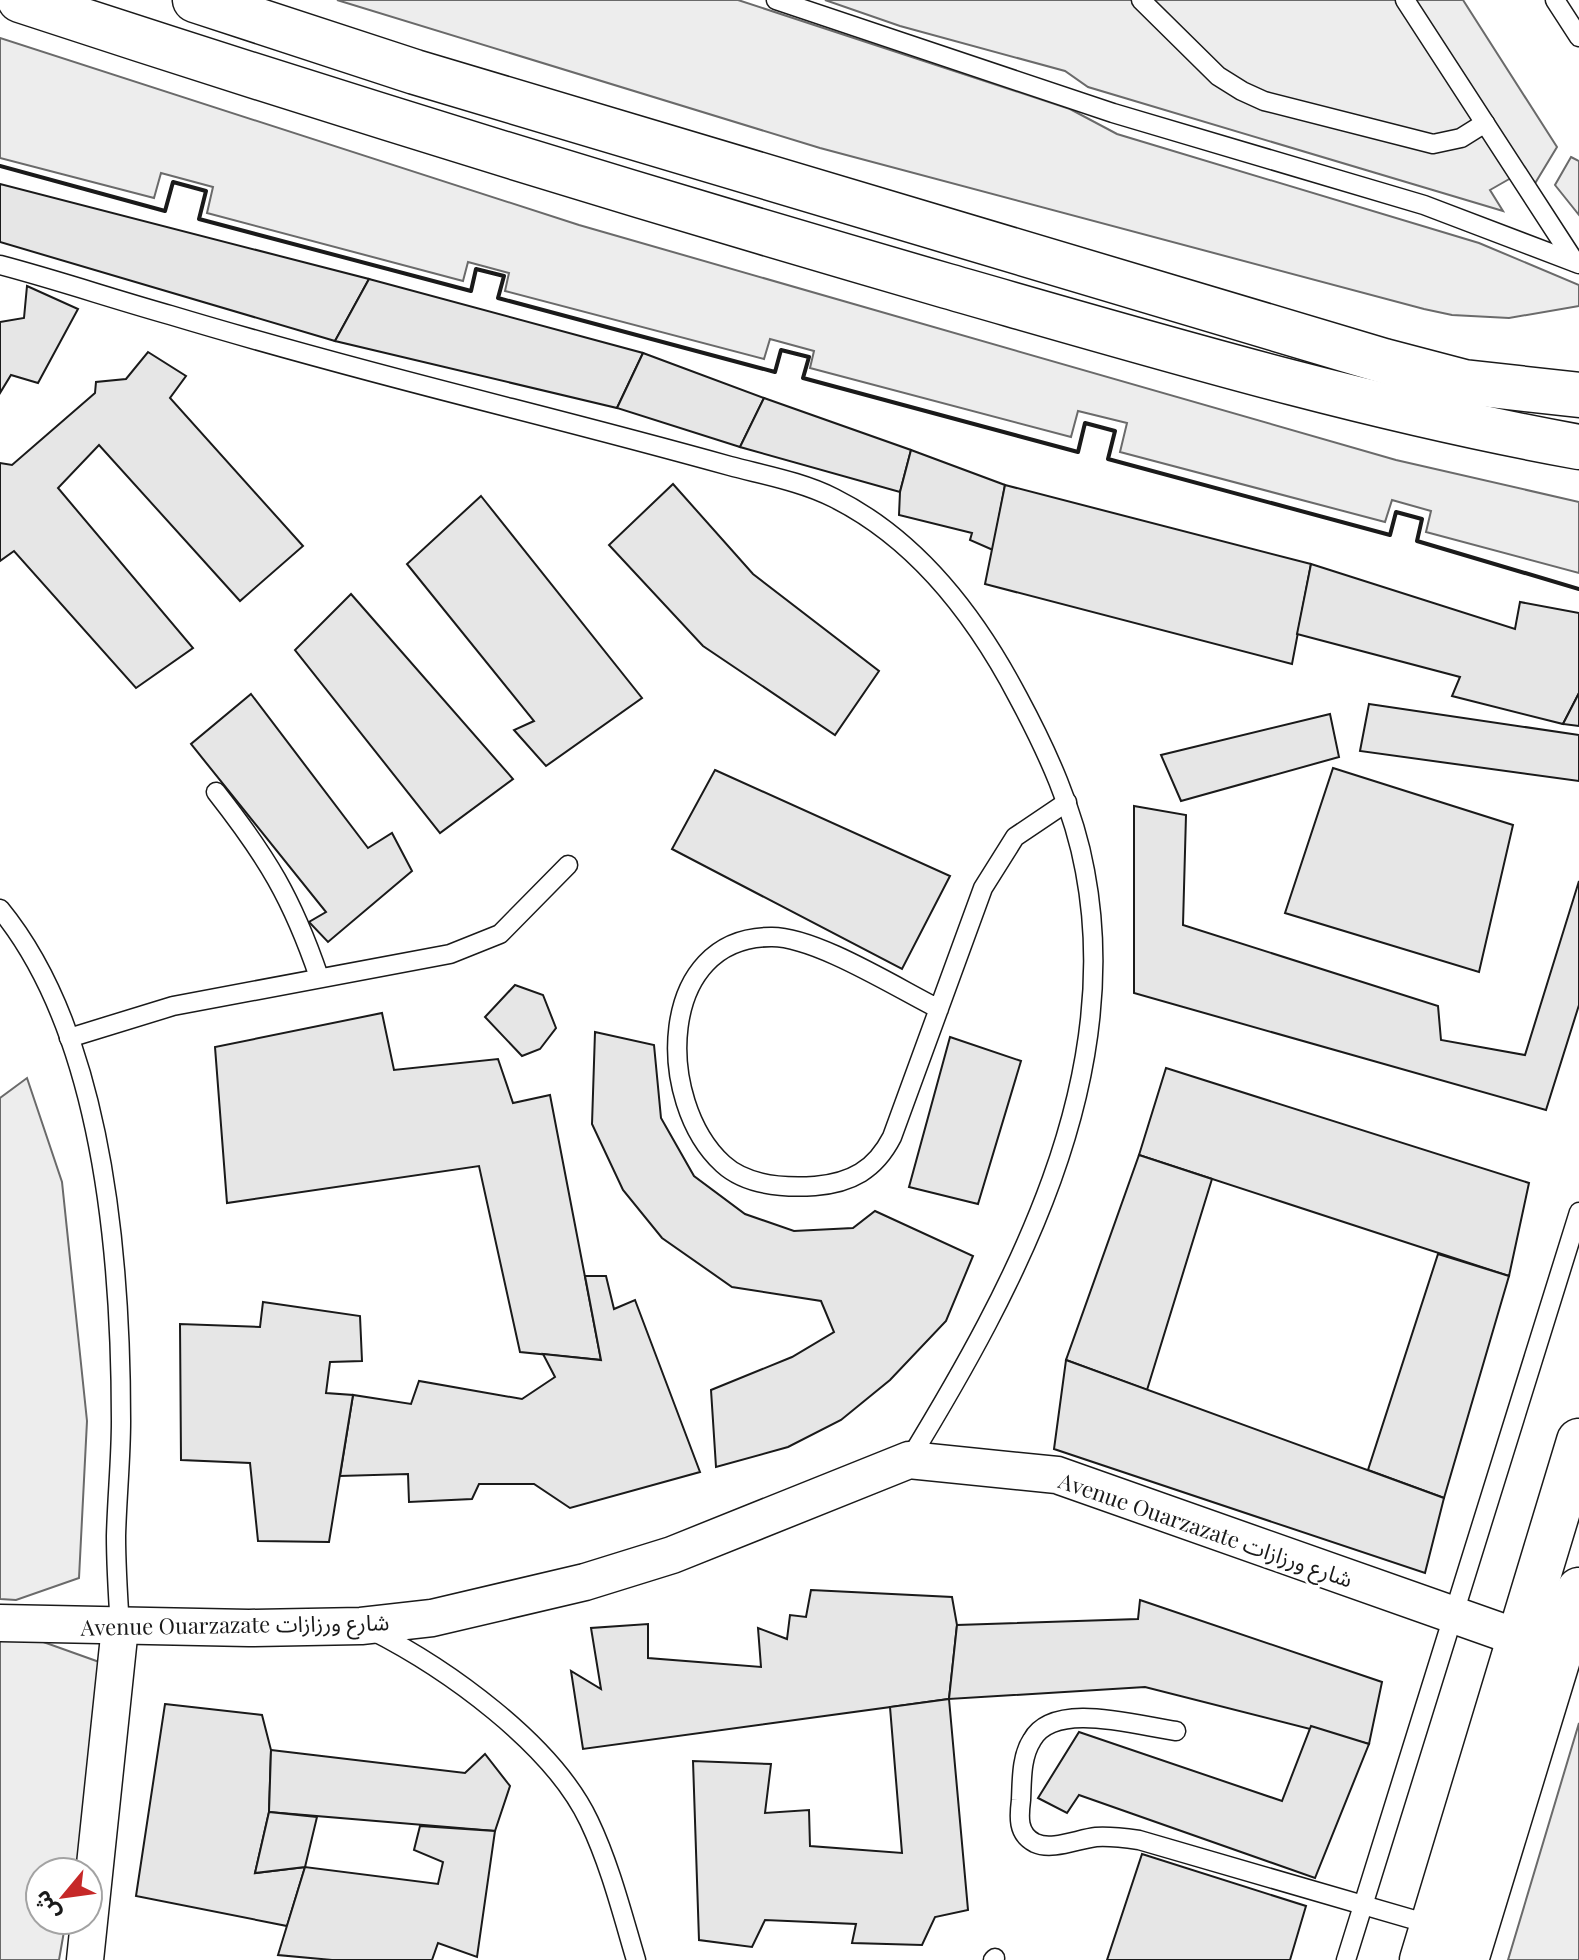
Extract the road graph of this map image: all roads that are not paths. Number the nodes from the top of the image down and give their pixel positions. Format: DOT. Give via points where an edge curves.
graph roads {
  1 [pos="20,0"];
  2 [pos="195,0"];
  3 [pos="776,0"];
  4 [pos="1141,0"];
  5 [pos="1405,0"];
  6 [pos="1555,0"];
  7 [pos="1579,37"];
  8 [pos="1485,123"];
  9 [pos="1577,263"];
  10 [pos="0,265"];
  11 [pos="1579,395"];
  12 [pos="1579,447"];
  13 [pos="216,792"];
  14 [pos="1067,802"];
  15 [pos="568,865"];
  16 [pos="0,909"];
  17 [pos="319,977"];
  18 [pos="939,1009"];
  19 [pos="69,1038"];
  20 [pos="1579,1212"];
  21 [pos="1579,1441"];
  22 [pos="909,1460"];
  23 [pos="1579,1590"];
  24 [pos="1452,1616"];
  25 [pos="0,1623"];
  26 [pos="361,1626"];
  27 [pos="120,1627"];
  28 [pos="1519,1638"];
  29 [pos="1570,1655"];
  30 [pos="1176,1731"];
  31 [pos="1363,1907"];
  32 [pos="1427,1943"];
  33 [pos="85,1960"];
  34 [pos="636,1960"];
  35 [pos="1346,1960"];
  36 [pos="1466,1960"];
  1 -- 12 [label="main road" via="601,185 1227,366 1354,401"];
  2 -- 11 [label="main road" via="415,72 1384,361 1464,382"];
  3 -- 9 [label="lane" via="1113,113 1424,205"];
  4 -- 8 [label="lane" via="1218,76 1264,101 1433,144 1461,138"];
  5 -- 8 [label="lane"];
  6 -- 7 [label="lane"];
  8 -- 9 [label="lane"];
  10 -- 14 [label="lane" via="833,497 903,544 950,592 998,659"];
  13 -- 17 [label="lane" via="285,890"];
  14 -- 18 [label="lane" via="1032,823 1001,855 983,888"];
  14 -- 22 [label="lane" via="1091,917 1092,985 1083,1071 1056,1172 1028,1242"];
  15 -- 17 [label="lane" via="500,934 478,944 450,954"];
  16 -- 19 [label="lane" via="41,973"];
  17 -- 19 [label="lane" via="173,1006"];
  18 -- 18 [label="lane" via="883,1154 868,1170 840,1184 783,1188 724,1165 703,1140 686,1105 676,1071 678,1026 687,991 706,961 747,940 774,936 816,947"];
  19 -- 27 [label="lane" via="92,1115 107,1203 121,1421 116,1539"];
  20 -- 24 [label="lane"];
  21 -- 28 [label="main road"];
  22 -- 24 [label="street, Avenue Ouarzazate شارع ورزازات" via="1057,1475"];
  22 -- 26 [label="street, Avenue Ouarzazate شارع ورزازات" via="672,1555 600,1577 432,1618"];
  23 -- 29 [label="main road"];
  24 -- 28 [label="street, Avenue Ouarzazate شارع ورزازات"];
  24 -- 31 [label="lane"];
  25 -- 27 [label="street, Avenue Ouarzazate شارع ورزازات"];
  26 -- 27 [label="street, Avenue Ouarzazate شارع ورزازات"];
  26 -- 34 [label="lane" via="454,1677 568,1786 609,1870"];
  27 -- 33 [label="street"];
  28 -- 29 [label="main road"];
  28 -- 32 [label="main road"];
  29 -- 36 [label="main road"];
  30 -- 31 [label="lane" via="1081,1718 1051,1721 1030,1742 1024,1760 1022,1830 1046,1846 1098,1837 1139,1840"];
  31 -- 32 [label="lane"];
  31 -- 35 [label="lane"];
}
